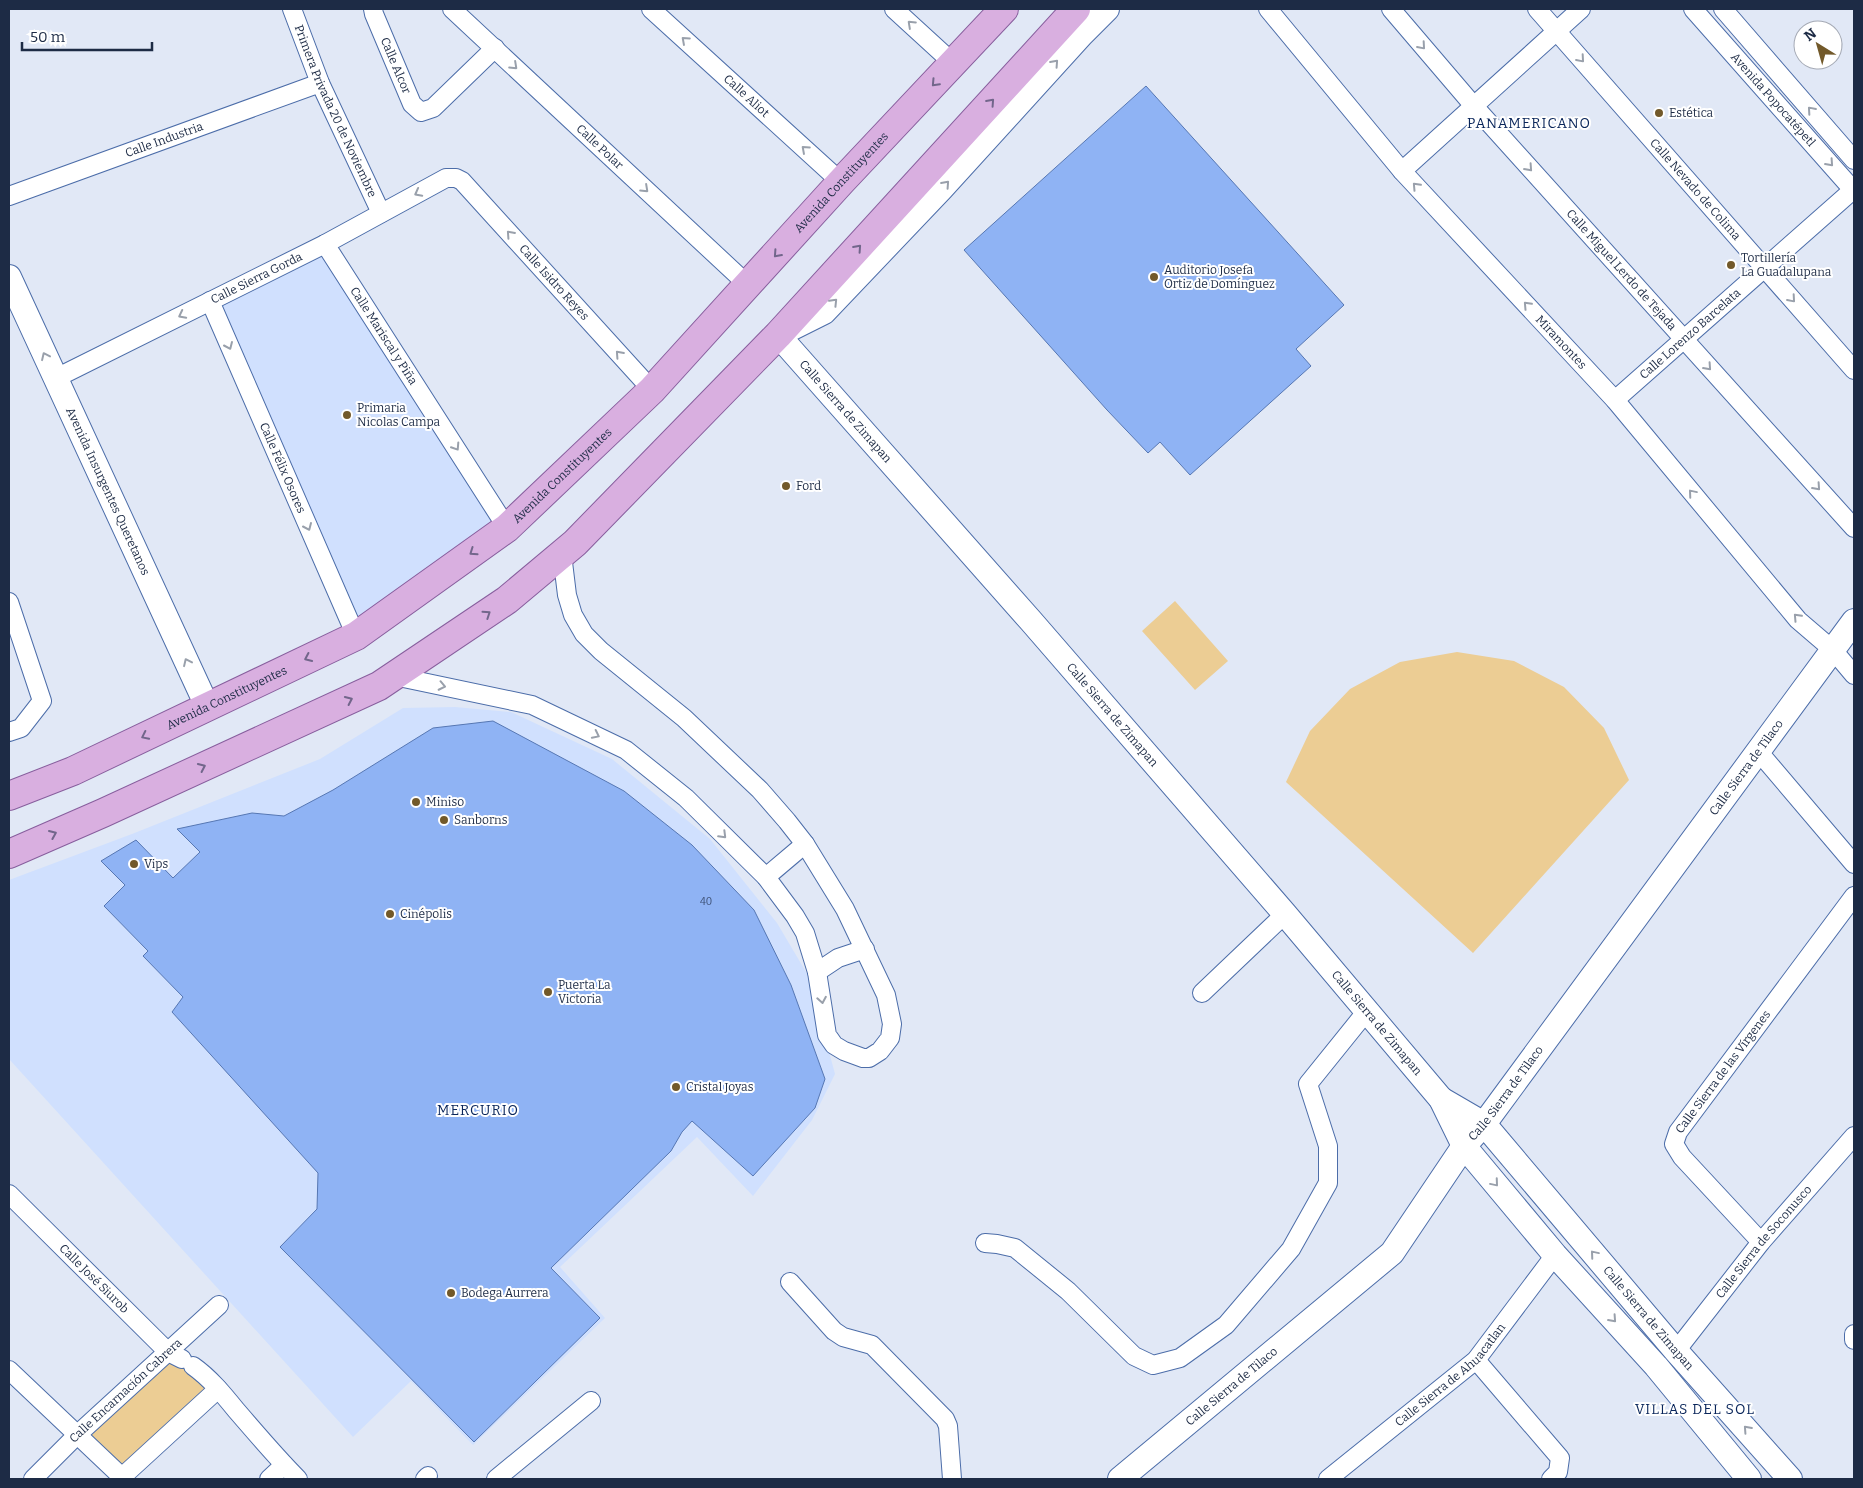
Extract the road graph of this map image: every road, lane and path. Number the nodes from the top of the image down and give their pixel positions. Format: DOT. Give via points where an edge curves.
graph roads {
  1 [pos="292,9"];
  2 [pos="373,9"];
  3 [pos="452,9"];
  4 [pos="651,9"];
  5 [pos="894,9"];
  6 [pos="1004,9"];
  7 [pos="1076,9"];
  8 [pos="1107,9"];
  9 [pos="1268,9"];
  10 [pos="1390,9"];
  11 [pos="1537,9"];
  12 [pos="1581,9"];
  13 [pos="1693,9"];
  14 [pos="1723,9"];
  15 [pos="1556,31"];
  16 [pos="495,48"];
  17 [pos="953,63"];
  18 [pos="320,84"];
  19 [pos="1473,105"];
  20 [pos="1854,160"];
  21 [pos="1402,171"];
  22 [pos="456,178"];
  23 [pos="841,182"];
  24 [pos="1854,190"];
  25 [pos="9,196"];
  26 [pos="381,213"];
  27 [pos="325,244"];
  28 [pos="1766,268"];
  29 [pos="9,277"];
  30 [pos="748,285"];
  31 [pos="210,301"];
  32 [pos="778,335"];
  33 [pos="1685,340"];
  34 [pos="1854,370"];
  35 [pos="56,378"];
  36 [pos="652,390"];
  37 [pos="1615,400"];
  38 [pos="507,528"];
  39 [pos="1854,528"];
  40 [pos="562,554"];
  41 [pos="9,602"];
  42 [pos="1854,621"];
  43 [pos="356,636"];
  44 [pos="1833,650"];
  45 [pos="1854,675"];
  46 [pos="394,676"];
  47 [pos="207,706"];
  48 [pos="9,732"];
  49 [pos="1758,751"];
  50 [pos="9,796"];
  51 [pos="805,844"];
  52 [pos="9,854"];
  53 [pos="1854,864"];
  54 [pos="766,877"];
  55 [pos="1854,896"];
  56 [pos="1285,914"];
  57 [pos="865,948"];
  58 [pos="817,972"];
  59 [pos="1202,992"];
  60 [pos="1366,1012"];
  61 [pos="1440,1100"];
  62 [pos="1484,1124"];
  63 [pos="1854,1136"];
  64 [pos="1464,1146"];
  65 [pos="9,1194"];
  66 [pos="1761,1242"];
  67 [pos="985,1243"];
  68 [pos="1555,1255"];
  69 [pos="790,1282"];
  70 [pos="219,1304"];
  71 [pos="1854,1334"];
  72 [pos="1854,1340"];
  73 [pos="1676,1351"];
  74 [pos="181,1359"];
  75 [pos="1476,1360"];
  76 [pos="9,1370"];
  77 [pos="218,1389"];
  78 [pos="591,1401"];
  79 [pos="78,1434"];
  80 [pos="1767,1451"];
  81 [pos="284,1465"];
  82 [pos="1742,1476"];
  83 [pos="123,1478"];
  84 [pos="33,1479"];
  85 [pos="269,1479"];
  86 [pos="298,1479"];
  87 [pos="496,1479"];
  88 [pos="952,1479"];
  89 [pos="1120,1479"];
  90 [pos="1328,1479"];
  91 [pos="1551,1479"];
  92 [pos="1790,1479"];
  1 -- 18 [label="street, Primera Privada 20 de Noviembre"];
  2 -- 16 [label="street, Calle Alcor" via="412,104 421,112 433,108"];
  3 -- 16 [label="street, Calle Polar"];
  23 -- 4 [label="street, Calle Aliot, one-way"];
  17 -- 5 [label="street, one-way"];
  6 -- 17 [label="main road, Avenida Constituyentes"];
  32 -- 7 [label="main road, one-way"];
  32 -- 8 [label="street, one-way" via="824,312"];
  9 -- 21 [label="street, Miramontes"];
  10 -- 19 [label="street, Calle Miguel Lerdo de Tejada, one-way"];
  11 -- 15 [label="street, Calle Nevado de Colima"];
  12 -- 15 [label="street"];
  13 -- 24 [label="street, Avenida Popocatépetl, one-way"];
  20 -- 14 [label="street, Avenida Popocatépetl, one-way"];
  15 -- 19 [label="street"];
  15 -- 28 [label="street, Calle Nevado de Colima, one-way"];
  16 -- 30 [label="street, Calle Polar, one-way"];
  17 -- 23 [label="main road, Avenida Constituyentes, one-way"];
  18 -- 25 [label="street, Calle Industria"];
  18 -- 26 [label="street, Primera Privada 20 de Noviembre"];
  19 -- 21 [label="street"];
  19 -- 33 [label="street, Calle Miguel Lerdo de Tejada, one-way"];
  37 -- 21 [label="street, Miramontes, one-way"];
  22 -- 26 [label="street, Calle Sierra Gorda, one-way" via="446,178"];
  36 -- 22 [label="street, Calle Isidro Reyes, one-way"];
  23 -- 30 [label="main road, Avenida Constituyentes, one-way"];
  24 -- 28 [label="street, Calle Lorenzo Barcelata"];
  26 -- 27 [label="street, Calle Sierra Gorda"];
  27 -- 31 [label="street, Calle Sierra Gorda"];
  27 -- 38 [label="street, Calle Mariscal y Piña, one-way"];
  28 -- 33 [label="street, Calle Lorenzo Barcelata"];
  28 -- 34 [label="street, Calle Nevado de Colima, one-way"];
  35 -- 29 [label="street, Avenida Insurgentes Queretanos, one-way"];
  30 -- 36 [label="main road, Avenida Constituyentes"];
  31 -- 35 [label="street, Calle Sierra Gorda, one-way"];
  31 -- 43 [label="street, Calle Félix Osores, one-way"];
  32 -- 40 [label="main road"];
  32 -- 56 [label="street, Calle Sierra de Zimapan"];
  33 -- 37 [label="street, Calle Lorenzo Barcelata"];
  33 -- 39 [label="street, Calle Miguel Lerdo de Tejada, one-way"];
  47 -- 35 [label="street, Avenida Insurgentes Queretanos, one-way"];
  36 -- 38 [label="main road, Avenida Constituyentes"];
  44 -- 37 [label="street, Miramontes, one-way" via="1798,620"];
  38 -- 43 [label="main road, Avenida Constituyentes, one-way"];
  46 -- 40 [label="main road, one-way" via="507,600"];
  40 -- 51 [label="street" via="567,596 584,634 684,718 760,790"];
  41 -- 48 [label="street" via="42,701 21,728"];
  42 -- 44 [label="street, Calle Sierra de Tilaco"];
  43 -- 47 [label="main road, Avenida Constituyentes, one-way"];
  44 -- 45 [label="street, Miramontes"];
  44 -- 49 [label="street, Calle Sierra de Tilaco"];
  52 -- 46 [label="main road, one-way" via="379,686"];
  46 -- 54 [label="street, one-way" via="532,705 626,750 686,798"];
  47 -- 50 [label="main road, Avenida Constituyentes, one-way" via="73,771"];
  49 -- 53 [label="street"];
  49 -- 62 [label="street, Calle Sierra de Tilaco"];
  51 -- 54 [label="street"];
  51 -- 57 [label="street"];
  54 -- 58 [label="street" via="805,933"];
  55 -- 66 [label="street, Calle Sierra de las Vírgenes" via="1678,1132 1674,1144 1682,1157"];
  56 -- 59 [label="street"];
  56 -- 60 [label="street, Calle Sierra de Zimapan"];
  57 -- 58 [label="street" via="838,958"];
  58 -- 57 [label="street, one-way" via="827,1035 844,1051 869,1058 880,1051 890,1038 892,1017"];
  60 -- 61 [label="street, Calle Sierra de Zimapan"];
  60 -- 67 [label="street" via="1308,1084 1328,1146 1328,1184 1292,1249 1226,1325 1180,1358 1153,1365 1134,1356 1068,1291 1015,1248"];
  61 -- 62 [label="street, Calle Sierra de Zimapan"];
  61 -- 64 [label="street, Calle Sierra de Zimapan"];
  62 -- 64 [label="street, Calle Sierra de Tilaco"];
  73 -- 62 [label="street, Calle Sierra de Zimapan, one-way"];
  63 -- 66 [label="street, Calle Sierra de Soconusco"];
  64 -- 68 [label="street, Calle Sierra de Zimapan, one-way"];
  64 -- 89 [label="street, Calle Sierra de Tilaco" via="1392,1253"];
  65 -- 74 [label="street, Calle José Siurob"];
  66 -- 73 [label="street, Calle Sierra de Soconusco"];
  68 -- 75 [label="street, Calle Sierra de Ahuacatlan"];
  68 -- 82 [label="street, Calle Sierra de Zimapan, one-way" via="1656,1366"];
  69 -- 88 [label="street" via="834,1331 872,1345 945,1418"];
  70 -- 74 [label="street, Calle Encarnación Cabrera"];
  71 -- 72 [label="street"];
  80 -- 73 [label="street, Calle Sierra de Zimapan, one-way"];
  74 -- 77 [label="street, Calle José Siurob" via="203,1373"];
  74 -- 79 [label="street, Calle Encarnación Cabrera"];
  75 -- 90 [label="street, Calle Sierra de Ahuacatlan"];
  75 -- 91 [label="street" via="1560,1458 1558,1472"];
  76 -- 79 [label="street"];
  77 -- 81 [label="street, Calle José Siurob"];
  77 -- 83 [label="street"];
  78 -- 87 [label="street"];
  79 -- 83 [label="street"];
  79 -- 84 [label="street, Calle Encarnación Cabrera"];
  80 -- 82 [label="street"];
  80 -- 92 [label="street, Calle Sierra de Zimapan"];
  81 -- 85 [label="street"];
  81 -- 86 [label="street, Calle José Siurob"];
}
